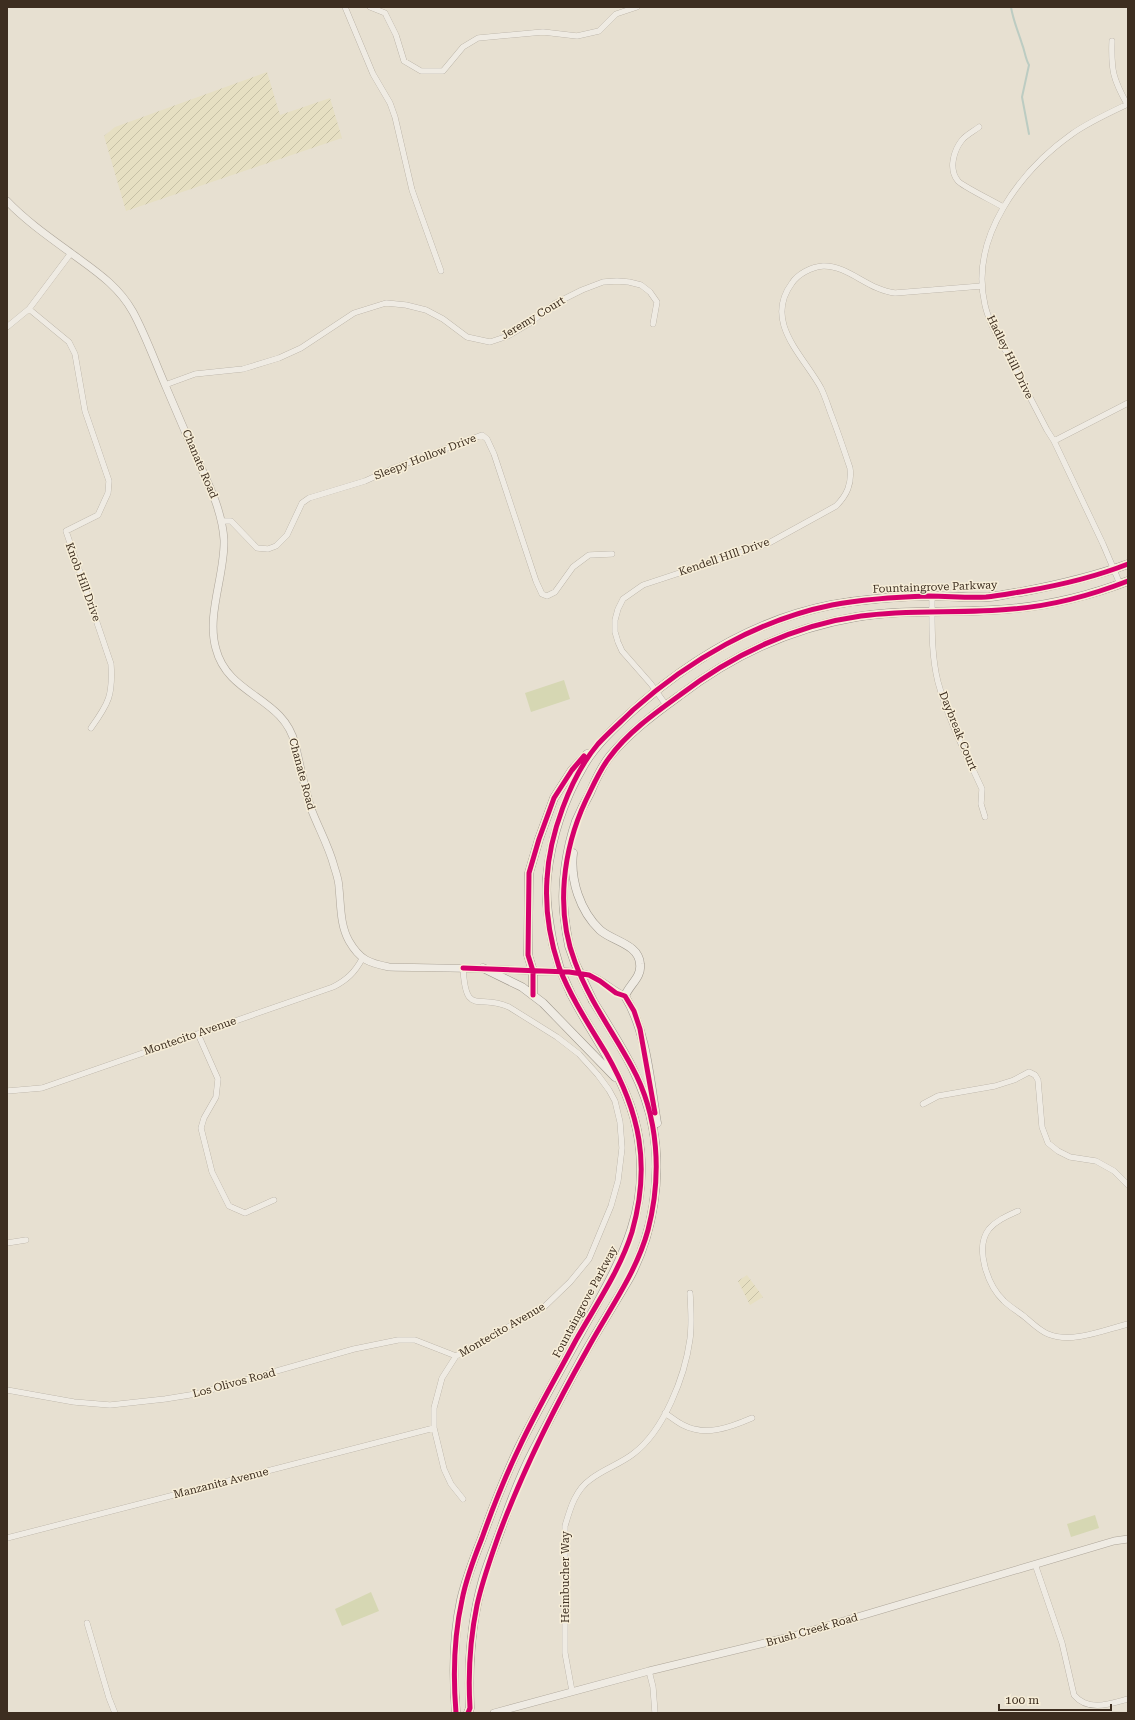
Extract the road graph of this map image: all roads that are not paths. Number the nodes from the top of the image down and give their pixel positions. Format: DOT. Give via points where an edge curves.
graph roads {
  1 [pos="345,7"];
  2 [pos="370,7"];
  3 [pos="637,7"];
  4 [pos="1112,41"];
  5 [pos="1128,104"];
  6 [pos="979,126"];
  7 [pos="7,201"];
  8 [pos="1003,207"];
  9 [pos="71,253"];
  10 [pos="441,271"];
  11 [pos="982,286"];
  12 [pos="29,309"];
  13 [pos="653,324"];
  14 [pos="7,327"];
  15 [pos="165,385"];
  16 [pos="1128,403"];
  17 [pos="1054,441"];
  18 [pos="222,521"];
  19 [pos="612,554"];
  20 [pos="1128,564"];
  21 [pos="1114,569"];
  22 [pos="1124,583"];
  23 [pos="932,596"];
  24 [pos="932,611"];
  25 [pos="655,691"];
  26 [pos="666,705"];
  27 [pos="92,728"];
  28 [pos="598,744"];
  29 [pos="985,817"];
  30 [pos="576,822"];
  31 [pos="362,959"];
  32 [pos="463,968"];
  33 [pos="483,968"];
  34 [pos="532,971"];
  35 [pos="533,995"];
  36 [pos="625,996"];
  37 [pos="198,1034"];
  38 [pos="7,1091"];
  39 [pos="631,1103"];
  40 [pos="923,1104"];
  41 [pos="655,1150"];
  42 [pos="1128,1185"];
  43 [pos="274,1200"];
  44 [pos="1018,1212"];
  45 [pos="26,1240"];
  46 [pos="7,1243"];
  47 [pos="690,1293"];
  48 [pos="1128,1324"];
  49 [pos="456,1356"];
  50 [pos="7,1390"];
  51 [pos="665,1413"];
  52 [pos="752,1418"];
  53 [pos="434,1428"];
  54 [pos="463,1499"];
  55 [pos="7,1538"];
  56 [pos="1128,1539"];
  57 [pos="1035,1564"];
  58 [pos="87,1623"];
  59 [pos="649,1671"];
  60 [pos="572,1691"];
  61 [pos="1128,1699"];
  62 [pos="115,1713"];
  63 [pos="456,1713"];
  64 [pos="468,1713"];
  65 [pos="494,1713"];
  66 [pos="655,1713"];
  1 -- 10 [label="street" via="372,74 390,103 412,190"];
  2 -- 3 [label="street" via="385,13 396,35 404,61 421,71 443,71 463,47 478,38 543,32 577,36 599,31 616,14"];
  4 -- 5 [label="street" via="1111,66"];
  5 -- 8 [label="street, Hadley Hill Drive" via="1072,134 1035,164"];
  6 -- 8 [label="street" via="962,139 955,151 954,172 958,181"];
  7 -- 9 [label="street, Chanate Road"];
  8 -- 11 [label="street, Hadley Hill Drive" via="984,255"];
  9 -- 12 [label="street"];
  9 -- 15 [label="street, Chanate Road" via="99,272 125,299"];
  11 -- 17 [label="street, Hadley Hill Drive" via="985,306 992,324"];
  11 -- 25 [label="street, Kendell HIll Drive" via="890,293 877,289 840,268 823,266 811,269 796,278 783,300 782,320 786,333 822,389 850,468 849,487 844,498 836,506 767,544 643,585 623,598 615,620 618,642 622,651"];
  12 -- 14 [label="street"];
  12 -- 27 [label="street, Knob Hill Drive" via="69,342 75,354 85,411 109,481 108,493 98,515 66,531 111,664 112,683 107,706"];
  13 -- 15 [label="street, Jeremy Court" via="656,302 650,292 641,285 629,282 603,282 582,290 554,304 508,336 490,342 467,337 426,310 386,303 354,313 301,348 279,358 243,369 195,374"];
  15 -- 18 [label="street, Chanate Road" via="206,477"];
  16 -- 17 [label="street"];
  17 -- 21 [label="street, Hadley Hill Drive"];
  18 -- 19 [label="street, Sleepy Hollow Drive" via="231,521 257,548 268,549 276,546 287,535 302,503 309,498 365,481 482,435 487,439 494,454 542,594 547,596 555,592 573,567 589,555"];
  18 -- 31 [label="street, Chanate Road" via="223,558 214,618 215,648 220,661 238,684 280,714 289,728 312,812 333,863 347,936"];
  20 -- 21 [label="main road, Fountaingrove Parkway"];
  21 -- 22 [label="street, Hadley Hill Drive"];
  21 -- 23 [label="main road, Fountaingrove Parkway" via="1057,585 990,597"];
  22 -- 24 [label="main road" via="1075,597 1016,609"];
  23 -- 24 [label="street, Daybreak Court"];
  23 -- 25 [label="main road, Fountaingrove Parkway" via="865,600 830,606 769,624 721,646"];
  24 -- 26 [label="main road" via="857,616 804,629 729,662"];
  24 -- 29 [label="street, Daybreak Court" via="932,643 938,680 946,706 982,789 981,804"];
  25 -- 26 [label="street, Kendell HIll Drive"];
  25 -- 28 [label="main road, Fountaingrove Parkway"];
  26 -- 30 [label="main road" via="630,735 609,758"];
  28 -- 34 [label="main road" via="572,770 554,798 538,839 529,873 528,955"];
  28 -- 39 [label="main road, Fountaingrove Parkway, bridge" via="571,790 559,820 547,879 548,913 560,969"];
  30 -- 36 [label="main road" via="572,857 578,899 600,930 630,947 640,959 640,971"];
  30 -- 41 [label="main road, bridge" via="563,885 569,946 593,1000 635,1072 646,1100"];
  31 -- 32 [label="street" via="375,965 389,967"];
  31 -- 37 [label="street, Montecito Avenue" via="344,982"];
  32 -- 33 [label="street"];
  32 -- 49 [label="street, Montecito Avenue" via="464,985 470,998 509,1008 557,1037 579,1054 598,1074 615,1101 622,1148 618,1181 611,1206 589,1259 544,1307"];
  33 -- 34 [label="street"];
  33 -- 35 [label="main road"];
  34 -- 35 [label="main road"];
  34 -- 36 [label="street" via="589,975"];
  35 -- 39 [label="main road" via="614,1074"];
  36 -- 41 [label="main road" via="634,1011 644,1050 657,1123"];
  37 -- 38 [label="street, Montecito Avenue" via="42,1088"];
  37 -- 43 [label="street" via="218,1079 216,1097 201,1128 212,1172 229,1206 244,1213"];
  39 -- 63 [label="main road, Fountaingrove Parkway" via="638,1130 641,1158 640,1195 631,1235 615,1272 519,1447 496,1499 468,1575 461,1602 454,1675"];
  40 -- 42 [label="street" via="938,1096 994,1086 1030,1072 1038,1080 1042,1127 1048,1142 1070,1157 1096,1161 1114,1171"];
  41 -- 64 [label="main road" via="655,1196 647,1233 631,1275 587,1349 532,1453 483,1578 472,1631"];
  44 -- 48 [label="street" via="1001,1218 989,1229 984,1241 986,1272 1004,1301 1047,1334 1064,1337 1083,1336"];
  45 -- 46 [label="street"];
  47 -- 51 [label="street, Heimbucher Way" via="691,1332 687,1358"];
  49 -- 50 [label="street, Los Olivos Road" via="415,1340 398,1340 354,1349 196,1394 110,1405 74,1402"];
  49 -- 53 [label="street, Montecito Avenue" via="442,1378 437,1392"];
  51 -- 52 [label="street" via="684,1426 710,1430 723,1429"];
  51 -- 60 [label="street, Heimbucher Way" via="642,1446 632,1455 590,1479 570,1507 565,1526 565,1653"];
  53 -- 54 [label="street, Montecito Avenue" via="444,1469 451,1484"];
  53 -- 55 [label="street, Manzanita Avenue"];
  56 -- 57 [label="street, Brush Creek Road"];
  57 -- 59 [label="street, Brush Creek Road" via="793,1636"];
  57 -- 61 [label="street" via="1062,1643 1074,1695 1080,1701 1100,1706"];
  58 -- 62 [label="street"];
  59 -- 60 [label="street, Brush Creek Road"];
  59 -- 66 [label="street"];
  60 -- 65 [label="street, Brush Creek Road"];
}
